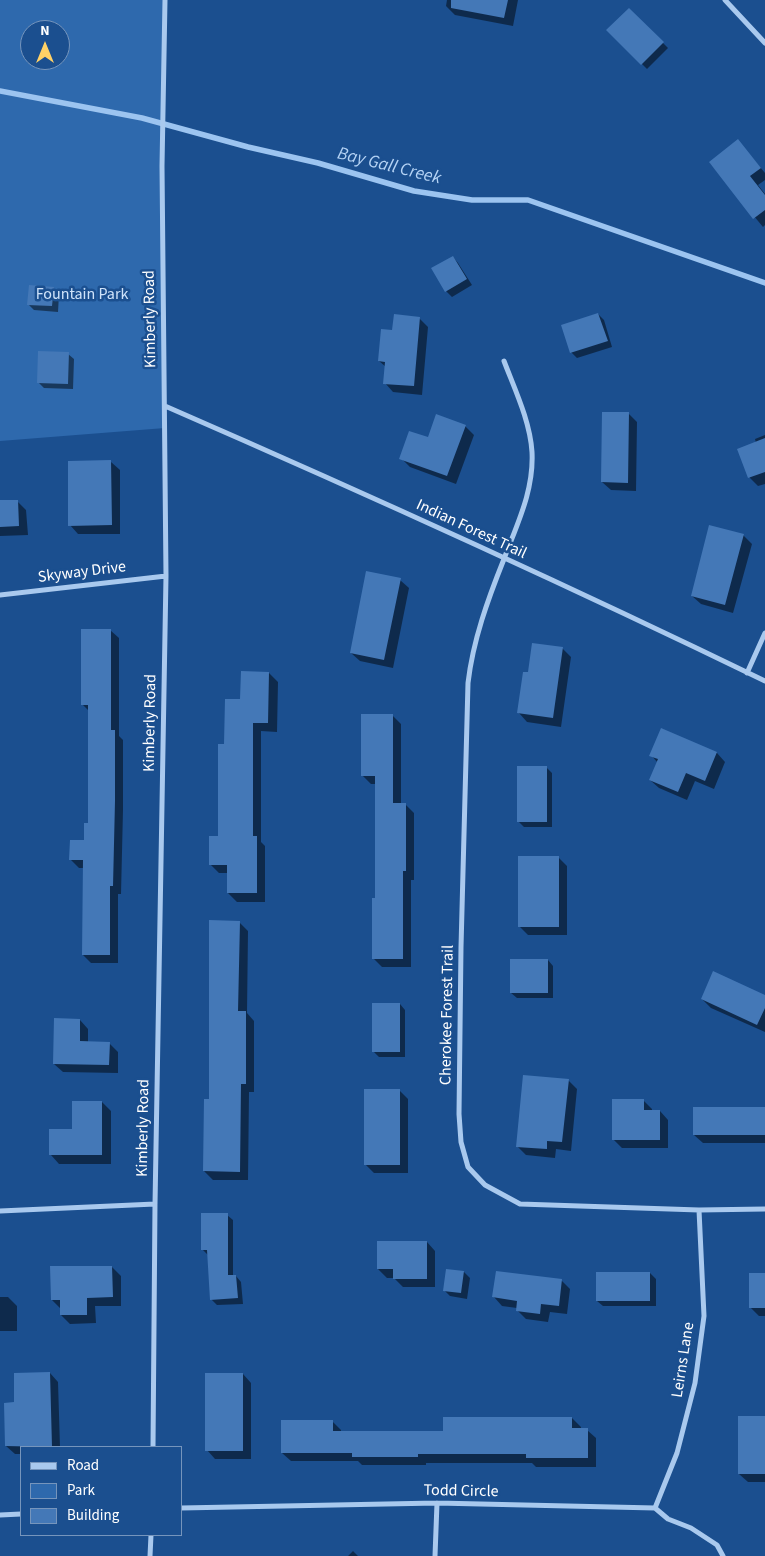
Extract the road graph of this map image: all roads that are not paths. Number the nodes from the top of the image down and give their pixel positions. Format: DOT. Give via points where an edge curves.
graph roads {
  1 [pos="165,0"];
  2 [pos="725,0"];
  3 [pos="765,43"];
  4 [pos="504,361"];
  5 [pos="165,406"];
  6 [pos="504,558"];
  7 [pos="166,576"];
  8 [pos="0,595"];
  9 [pos="765,633"];
  10 [pos="747,673"];
  11 [pos="765,682"];
  12 [pos="155,1204"];
  13 [pos="765,1209"];
  14 [pos="699,1210"];
  15 [pos="0,1212"];
  16 [pos="153,1446"];
  17 [pos="438,1503"];
  18 [pos="182,1508"];
  19 [pos="655,1508"];
  20 [pos="20,1514"];
  21 [pos="0,1515"];
  22 [pos="151,1536"];
  23 [pos="150,1556"];
  24 [pos="436,1556"];
  25 [pos="723,1556"];
  1 -- 5 [label="street, Kimberly Road" via="162,83"];
  2 -- 3 [label="street"];
  4 -- 6 [label="street, Cherokee Forest Trail" via="523,413 532,452 528,494"];
  5 -- 6 [label="street, Indian Forest Trail"];
  5 -- 7 [label="street, Kimberly Road"];
  6 -- 10 [label="street, Indian Forest Trail"];
  6 -- 14 [label="street, Cherokee Forest Trail" via="486,607 468,683 459,1114 461,1142 468,1167 484,1186 520,1204"];
  7 -- 8 [label="street, Skyway Drive"];
  7 -- 12 [label="street, Kimberly Road"];
  9 -- 10 [label="street"];
  10 -- 11 [label="street, Indian Forest Trail"];
  12 -- 15 [label="street"];
  12 -- 16 [label="street, Kimberly Road"];
  13 -- 14 [label="street, Cherokee Forest Trail"];
  14 -- 19 [label="street, Leirns Lane" via="704,1316 695,1383 677,1453"];
  17 -- 18 [label="street, Todd Circle"];
  17 -- 19 [label="street, Todd Circle"];
  17 -- 24 [label="street"];
  19 -- 25 [label="street" via="668,1519 691,1528 717,1545"];
  20 -- 21 [label="street"];
  22 -- 23 [label="street"];
}
